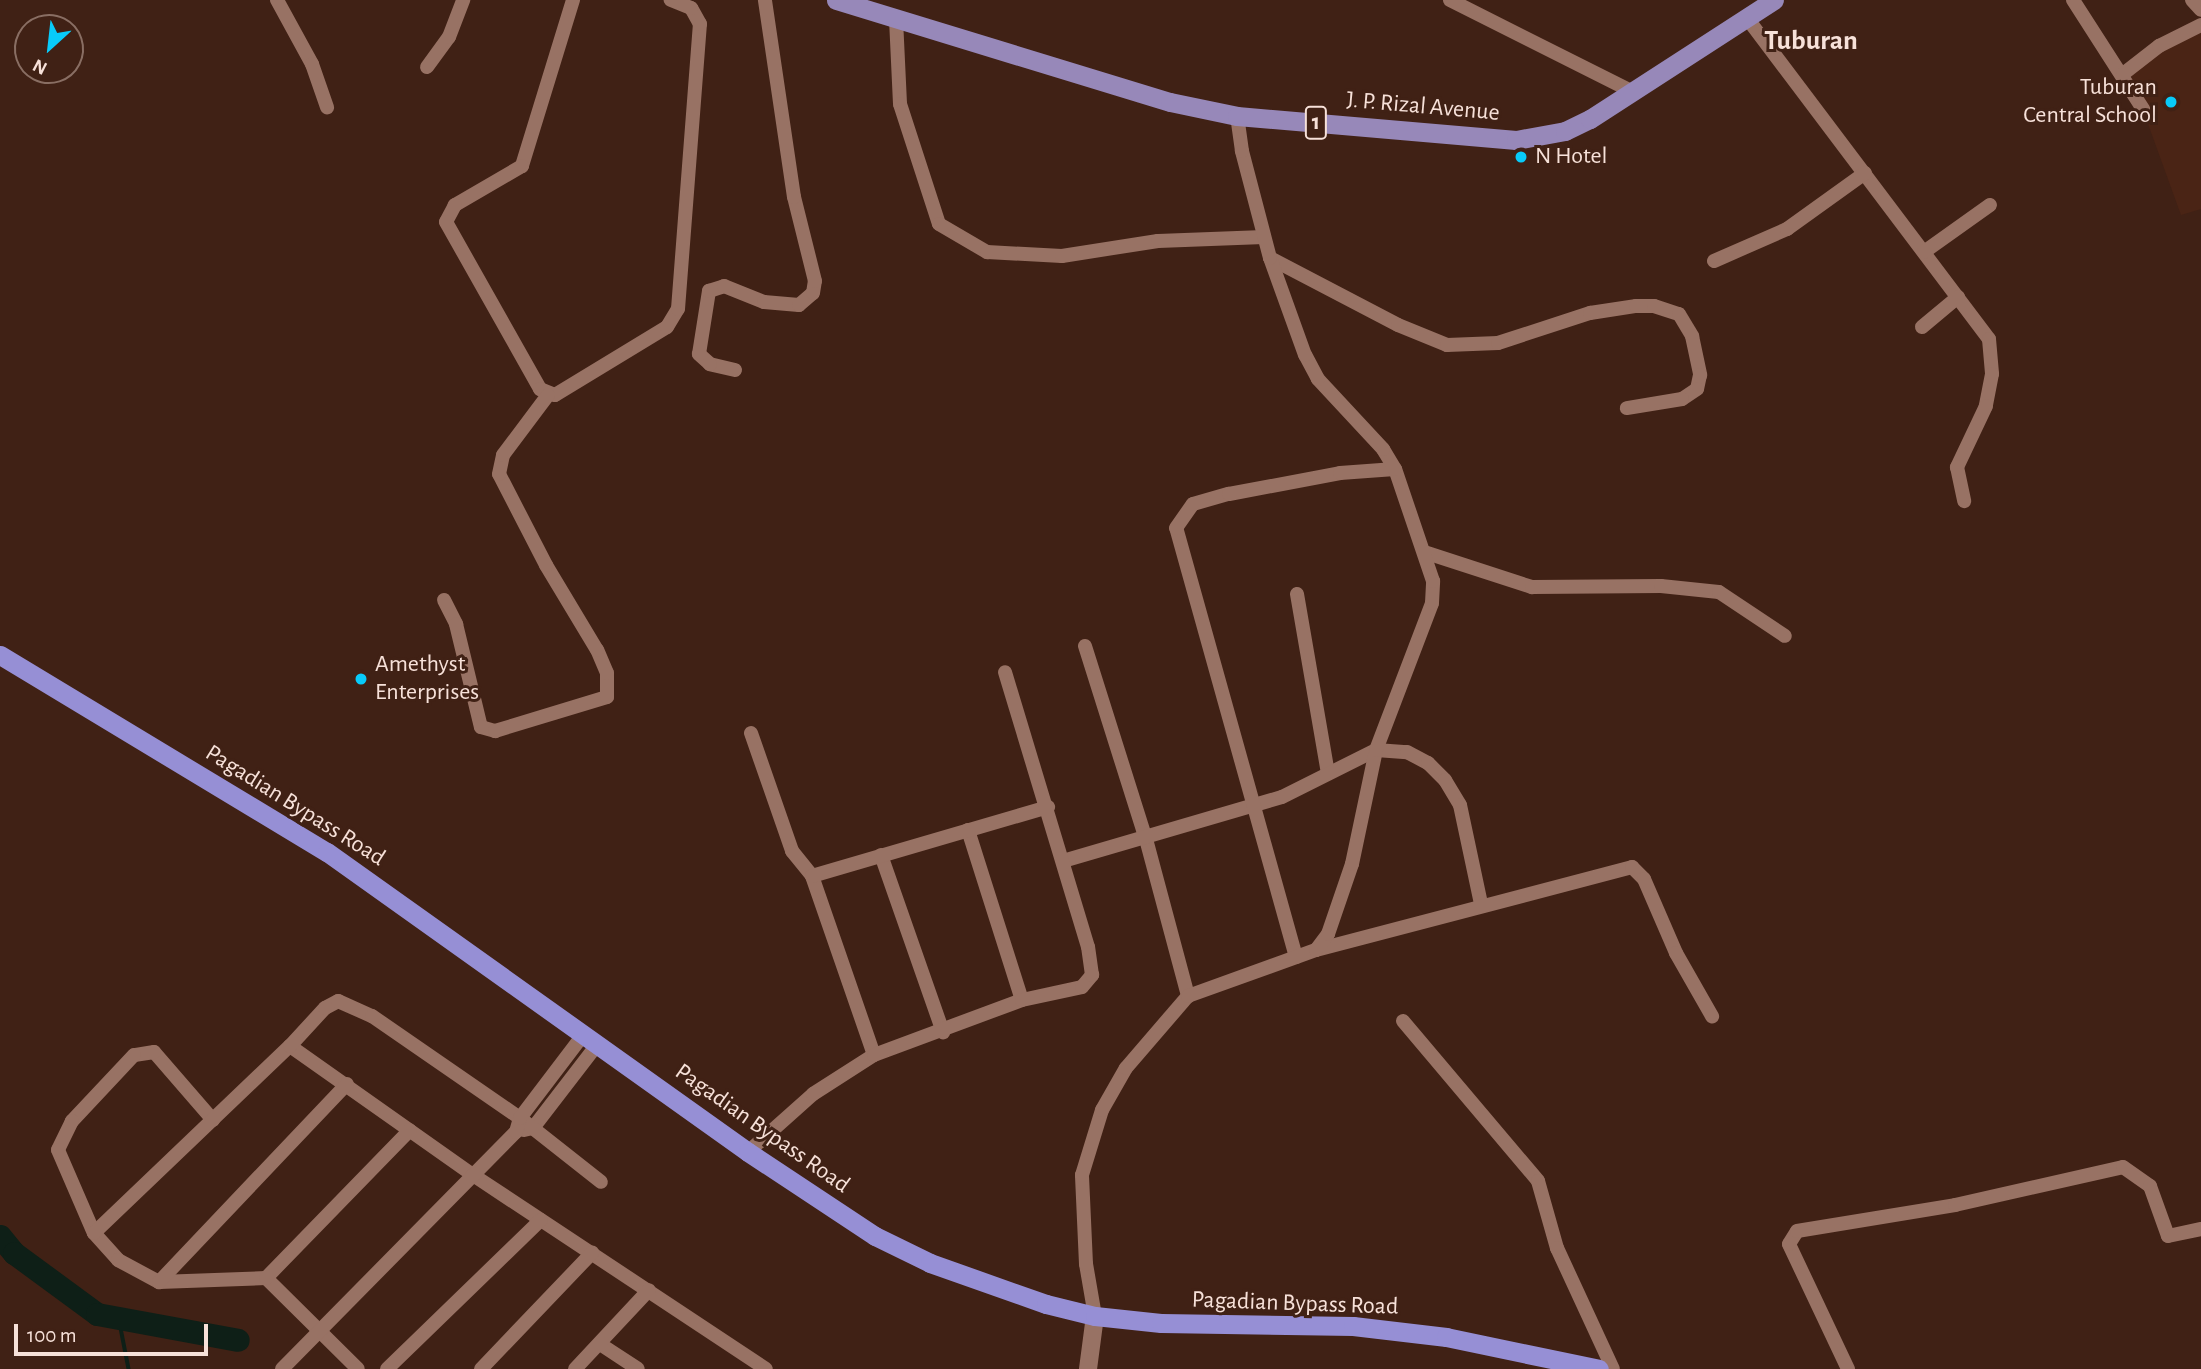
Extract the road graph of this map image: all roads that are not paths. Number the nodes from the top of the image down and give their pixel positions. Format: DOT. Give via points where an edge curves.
graph roads {
  1 [pos="276,0"];
  2 [pos="463,0"];
  3 [pos="573,0"];
  4 [pos="671,0"];
  5 [pos="765,0"];
  6 [pos="836,0"];
  7 [pos="1450,0"];
  8 [pos="1774,0"];
  9 [pos="2073,0"];
  10 [pos="2192,0"];
  11 [pos="2201,10"];
  12 [pos="1747,18"];
  13 [pos="896,19"];
  14 [pos="2201,25"];
  15 [pos="427,68"];
  16 [pos="2123,74"];
  17 [pos="1633,92"];
  18 [pos="327,107"];
  19 [pos="2143,109"];
  20 [pos="1237,116"];
  21 [pos="1865,173"];
  22 [pos="1990,205"];
  23 [pos="1264,237"];
  24 [pos="1924,252"];
  25 [pos="1269,258"];
  26 [pos="1714,261"];
  27 [pos="1958,297"];
  28 [pos="1922,327"];
  29 [pos="736,370"];
  30 [pos="548,395"];
  31 [pos="1628,408"];
  32 [pos="1395,469"];
  33 [pos="1964,501"];
  34 [pos="1424,552"];
  35 [pos="1297,594"];
  36 [pos="444,600"];
  37 [pos="1784,636"];
  38 [pos="1085,646"];
  39 [pos="0,655"];
  40 [pos="1005,672"];
  41 [pos="751,733"];
  42 [pos="1376,750"];
  43 [pos="1328,773"];
  44 [pos="1251,806"];
  45 [pos="1048,807"];
  46 [pos="968,830"];
  47 [pos="1146,839"];
  48 [pos="881,855"];
  49 [pos="1063,861"];
  50 [pos="812,876"];
  51 [pos="1481,904"];
  52 [pos="1316,950"];
  53 [pos="1296,957"];
  54 [pos="1188,996"];
  55 [pos="1023,1000"];
  56 [pos="1712,1016"];
  57 [pos="1403,1021"];
  58 [pos="943,1032"];
  59 [pos="590,1040"];
  60 [pos="290,1046"];
  61 [pos="874,1055"];
  62 [pos="347,1084"];
  63 [pos="212,1120"];
  64 [pos="518,1125"];
  65 [pos="533,1128"];
  66 [pos="410,1130"];
  67 [pos="748,1152"];
  68 [pos="473,1175"];
  69 [pos="601,1182"];
  70 [pos="541,1220"];
  71 [pos="2201,1229"];
  72 [pos="94,1234"];
  73 [pos="592,1253"];
  74 [pos="266,1278"];
  75 [pos="159,1282"];
  76 [pos="649,1290"];
  77 [pos="1095,1316"];
  78 [pos="321,1329"];
  79 [pos="600,1344"];
  80 [pos="282,1369"];
  81 [pos="358,1369"];
  82 [pos="387,1369"];
  83 [pos="481,1369"];
  84 [pos="575,1369"];
  85 [pos="638,1369"];
  86 [pos="766,1369"];
  87 [pos="1088,1369"];
  88 [pos="1599,1369"];
  89 [pos="1613,1369"];
  90 [pos="1848,1369"];
  1 -- 18 [label="street" via="312,64"];
  2 -- 15 [label="street" via="449,37"];
  3 -- 30 [label="street" via="522,166 456,205 446,222 540,389"];
  4 -- 30 [label="street" via="691,8 700,24 678,309 667,327 563,393"];
  5 -- 29 [label="street" via="794,197 815,281 813,293 799,305 764,302 724,286 709,291 699,354 710,363"];
  6 -- 13 [label="main road, J. P. Rizal Avenue / 1"];
  7 -- 17 [label="street"];
  8 -- 12 [label="main road, J. P. Rizal Avenue / 1"];
  9 -- 16 [label="street"];
  10 -- 11 [label="street"];
  12 -- 17 [label="main road, J. P. Rizal Avenue / 1"];
  12 -- 21 [label="street"];
  13 -- 20 [label="main road, J. P. Rizal Avenue / 1" via="1170,102"];
  13 -- 23 [label="street" via="900,104 939,224 987,252 1062,256 1158,241"];
  14 -- 16 [label="street" via="2159,46"];
  16 -- 19 [label="street"];
  17 -- 20 [label="main road, J. P. Rizal Avenue / 1" via="1565,131 1516,140"];
  20 -- 23 [label="street"];
  21 -- 24 [label="street"];
  21 -- 26 [label="street" via="1787,229"];
  22 -- 24 [label="street"];
  23 -- 25 [label="street"];
  24 -- 27 [label="street"];
  25 -- 31 [label="street" via="1398,325 1447,345 1499,343 1558,322 1636,306 1679,314 1692,336 1700,375 1698,389 1682,399"];
  25 -- 32 [label="street" via="1318,379 1383,449"];
  27 -- 28 [label="street"];
  27 -- 33 [label="street" via="1993,349 1982,418 1958,467"];
  30 -- 36 [label="street" via="503,455 499,474 545,565 597,650 607,673 607,697 495,731 481,727 456,624"];
  32 -- 34 [label="street"];
  32 -- 44 [label="street" via="1340,473 1229,494 1193,505 1176,528"];
  34 -- 37 [label="street" via="1532,587 1661,586 1719,592"];
  34 -- 42 [label="street" via="1433,581 1427,625"];
  35 -- 43 [label="street"];
  38 -- 47 [label="street"];
  39 -- 59 [label="highway, Pagadian Bypass Road" via="327,852"];
  40 -- 45 [label="street"];
  41 -- 50 [label="street" via="792,852"];
  42 -- 43 [label="street"];
  42 -- 51 [label="street" via="1408,752 1445,780 1467,828"];
  42 -- 52 [label="street" via="1340,908"];
  43 -- 44 [label="street" via="1282,797"];
  44 -- 47 [label="street"];
  44 -- 53 [label="street"];
  45 -- 46 [label="street"];
  45 -- 49 [label="street"];
  46 -- 48 [label="street"];
  46 -- 55 [label="street"];
  47 -- 49 [label="street"];
  47 -- 54 [label="street"];
  48 -- 50 [label="street"];
  48 -- 58 [label="street"];
  49 -- 55 [label="street" via="1091,975 1082,987"];
  50 -- 61 [label="street"];
  51 -- 52 [label="street"];
  51 -- 56 [label="street" via="1632,867 1644,879 1676,953"];
  52 -- 53 [label="street"];
  53 -- 54 [label="street"];
  54 -- 77 [label="street" via="1126,1068 1090,1143 1082,1175 1081,1213"];
  55 -- 58 [label="street"];
  57 -- 89 [label="street" via="1538,1181 1557,1248"];
  58 -- 61 [label="street"];
  59 -- 64 [label="street"];
  59 -- 65 [label="street"];
  59 -- 67 [label="highway, Pagadian Bypass Road"];
  60 -- 62 [label="street"];
  60 -- 63 [label="street"];
  60 -- 64 [label="street" via="325,1008 338,1001 351,1004"];
  61 -- 67 [label="street" via="813,1094"];
  62 -- 66 [label="street"];
  62 -- 75 [label="street"];
  63 -- 72 [label="street"];
  63 -- 72 [label="street" via="154,1052 134,1055 72,1121 58,1150"];
  64 -- 65 [label="street"];
  64 -- 68 [label="street"];
  65 -- 69 [label="street"];
  66 -- 68 [label="street"];
  66 -- 74 [label="street"];
  67 -- 77 [label="highway, Pagadian Bypass Road" via="875,1236 930,1262 1046,1304"];
  68 -- 70 [label="street"];
  68 -- 78 [label="street"];
  70 -- 73 [label="street"];
  70 -- 82 [label="street"];
  71 -- 90 [label="street" via="2168,1236 2150,1186 2123,1167 1955,1205 1797,1231 1789,1244"];
  72 -- 75 [label="street" via="118,1260"];
  73 -- 76 [label="street"];
  73 -- 83 [label="street"];
  74 -- 75 [label="street"];
  74 -- 78 [label="street"];
  76 -- 79 [label="street"];
  76 -- 86 [label="street"];
  77 -- 87 [label="street"];
  77 -- 88 [label="highway, Pagadian Bypass Road" via="1161,1323 1353,1326 1446,1337"];
  78 -- 80 [label="street"];
  78 -- 81 [label="street"];
  79 -- 84 [label="street"];
  79 -- 85 [label="street"];
}
